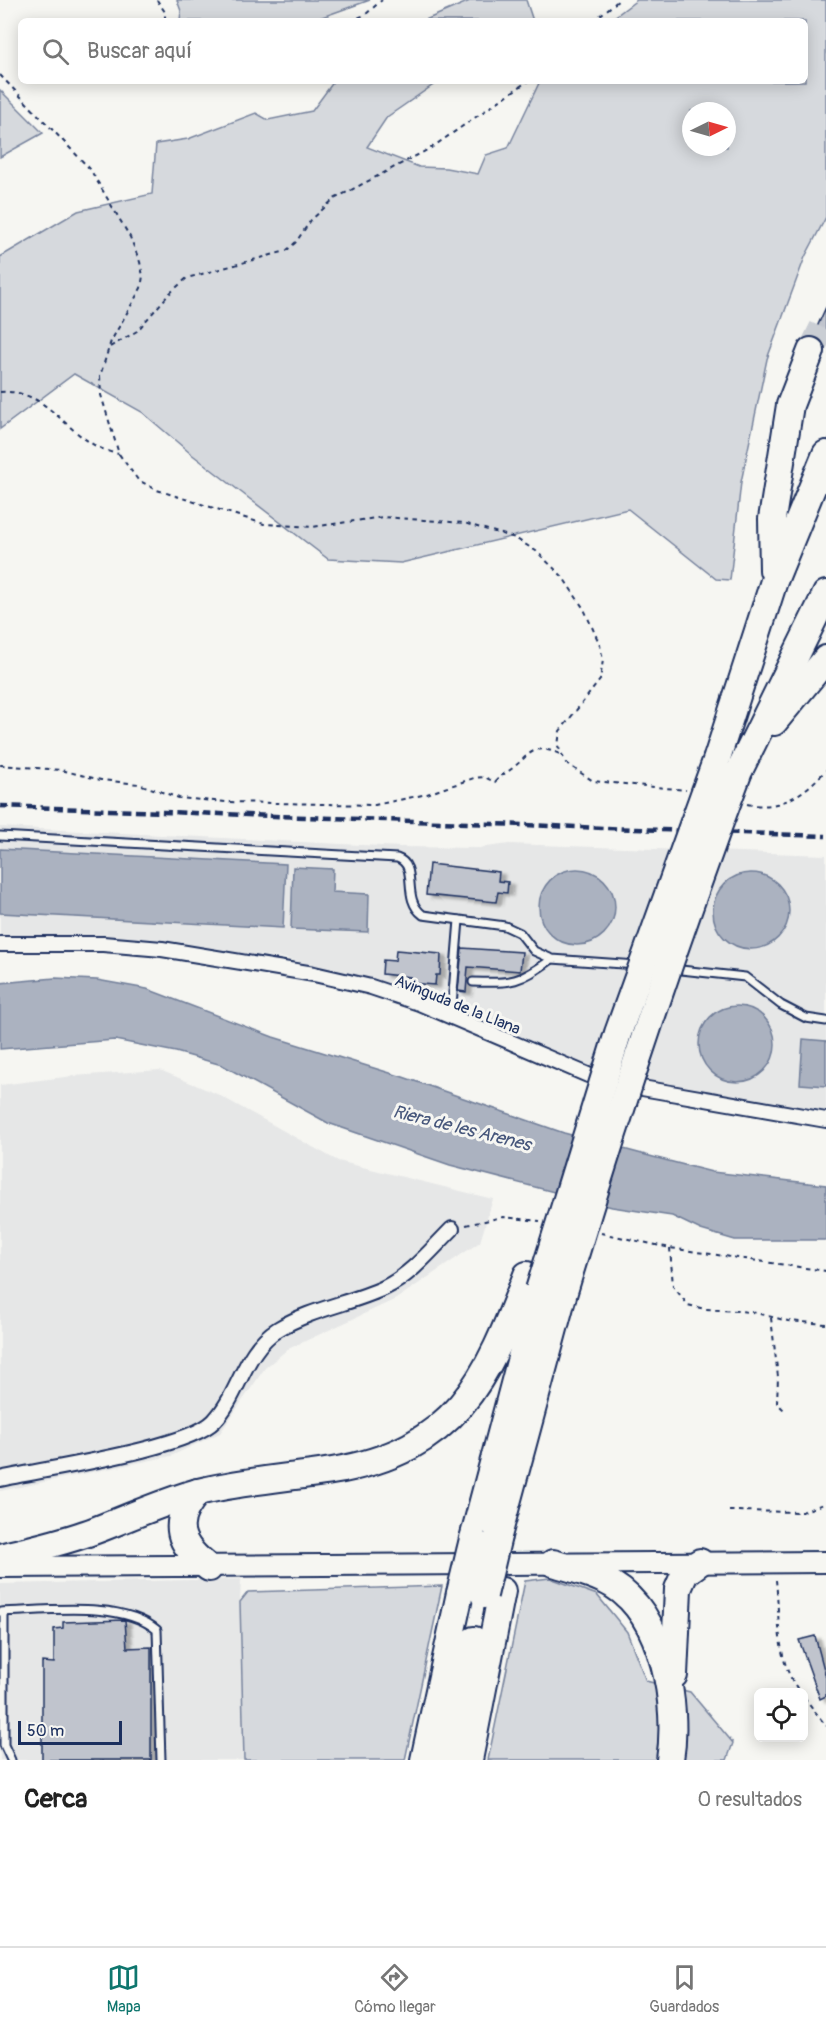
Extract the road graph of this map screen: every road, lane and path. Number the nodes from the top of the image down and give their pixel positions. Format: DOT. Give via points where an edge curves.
graph roads {
  1 [pos="157,0"];
  2 [pos="382,0"];
  3 [pos="619,0"];
  4 [pos="165,18"];
  5 [pos="358,18"];
  6 [pos="597,18"];
  7 [pos="0,75"];
  8 [pos="524,84"];
  9 [pos="108,348"];
  10 [pos="811,351"];
  11 [pos="0,392"];
  12 [pos="119,454"];
  13 [pos="826,454"];
  14 [pos="774,581"];
  15 [pos="826,594"];
  16 [pos="826,659"];
  17 [pos="561,755"];
  18 [pos="735,759"];
  19 [pos="0,765"];
  20 [pos="826,770"];
  21 [pos="687,791"];
  22 [pos="740,802"];
  23 [pos="0,836"];
  24 [pos="459,920"];
  25 [pos="0,944"];
  26 [pos="552,959"];
  27 [pos="653,967"];
  28 [pos="664,968"];
  29 [pos="473,982"];
  30 [pos="451,1017"];
  31 [pos="826,1022"];
  32 [pos="826,1120"];
  33 [pos="540,1221"];
  34 [pos="452,1229"];
  35 [pos="596,1232"];
  36 [pos="670,1248"];
  37 [pos="826,1271"];
  38 [pos="543,1286"];
  39 [pos="771,1318"];
  40 [pos="826,1324"];
  41 [pos="784,1410"];
  42 [pos="0,1479"];
  43 [pos="198,1492"];
  44 [pos="826,1503"];
  45 [pos="729,1511"];
  46 [pos="0,1557"];
  47 [pos="700,1562"];
  48 [pos="774,1562"];
  49 [pos="553,1563"];
  50 [pos="826,1563"];
  51 [pos="0,1567"];
  52 [pos="209,1568"];
  53 [pos="482,1593"];
  54 [pos="2,1612"];
  55 [pos="797,1688"];
  56 [pos="808,1703"];
  57 [pos="673,1724"];
  58 [pos="826,1726"];
  59 [pos="11,1760"];
  60 [pos="161,1760"];
  61 [pos="424,1760"];
  62 [pos="448,1760"];
  63 [pos="469,1760"];
  64 [pos="670,1760"];
  1 -- 4 [label="path"];
  2 -- 5 [label="path"];
  3 -- 6 [label="path"];
  7 -- 9 [label="path" via="90,169 137,252 142,282"];
  8 -- 9 [label="path" via="431,148 334,199 286,251 179,283 137,331"];
  9 -- 12 [label="path" via="100,386"];
  10 -- 14 [label="highway" via="788,416 772,519"];
  11 -- 12 [label="path" via="33,398 92,446"];
  12 -- 17 [label="path" via="132,474 146,485 264,524 312,527 383,517 455,522 515,538 536,551 574,592 593,628 603,660 600,680 560,731"];
  13 -- 14 [label="highway"];
  14 -- 18 [label="highway"];
  15 -- 18 [label="highway"];
  16 -- 18 [label="highway"];
  17 -- 19 [label="path" via="548,750 534,751 495,782 474,778 427,794 375,805 179,798 139,784 61,770"];
  17 -- 21 [label="path" via="574,770 593,780"];
  18 -- 38 [label="highway, bridge" via="680,928"];
  18 -- 38 [label="highway, bridge" via="658,918 584,1141"];
  20 -- 22 [label="path" via="802,793 782,804 760,807"];
  23 -- 24 [label="lane" via="397,858 409,867 411,899 417,910 433,918"];
  24 -- 26 [label="lane" via="513,929 534,951"];
  24 -- 30 [label="lane"];
  25 -- 30 [label="street, Avinguda de la Llana" via="103,944 222,958 371,987"];
  26 -- 27 [label="lane"];
  26 -- 29 [label="lane" via="512,983"];
  28 -- 31 [label="lane" via="745,977 781,1005 806,1018"];
  30 -- 32 [label="street, Avinguda de la Llana" via="588,1075"];
  33 -- 34 [label="path" via="503,1217"];
  34 -- 42 [label="street" via="404,1276 386,1287 298,1318 274,1331 248,1362 219,1414 196,1434"];
  35 -- 36 [label="path"];
  36 -- 37 [label="path"];
  36 -- 39 [label="path" via="673,1286 688,1305"];
  38 -- 43 [label="highway" via="510,1323 487,1371 451,1417 419,1441 392,1454 344,1468"];
  38 -- 53 [label="highway, bridge" via="534,1396 505,1536"];
  38 -- 53 [label="highway, bridge" via="472,1539"];
  39 -- 40 [label="path"];
  39 -- 41 [label="path" via="777,1403"];
  43 -- 46 [label="highway" via="76,1537"];
  43 -- 52 [label="highway" via="182,1516 180,1529 188,1551"];
  44 -- 45 [label="path" via="802,1512"];
  47 -- 48 [label="main road"];
  47 -- 49 [label="main road"];
  47 -- 57 [label="highway" via="685,1573 678,1589"];
  48 -- 50 [label="main road"];
  48 -- 55 [label="path" via="781,1652"];
  49 -- 52 [label="main road"];
  49 -- 57 [label="highway" via="614,1585 639,1609 663,1662"];
  51 -- 52 [label="main road"];
  53 -- 61 [label="highway"];
  53 -- 62 [label="highway"];
  53 -- 63 [label="highway"];
  54 -- 59 [label="lane" via="4,1744"];
  54 -- 60 [label="lane" via="118,1611 146,1620 157,1630"];
  56 -- 58 [label="path"];
  57 -- 64 [label="highway"];
}
